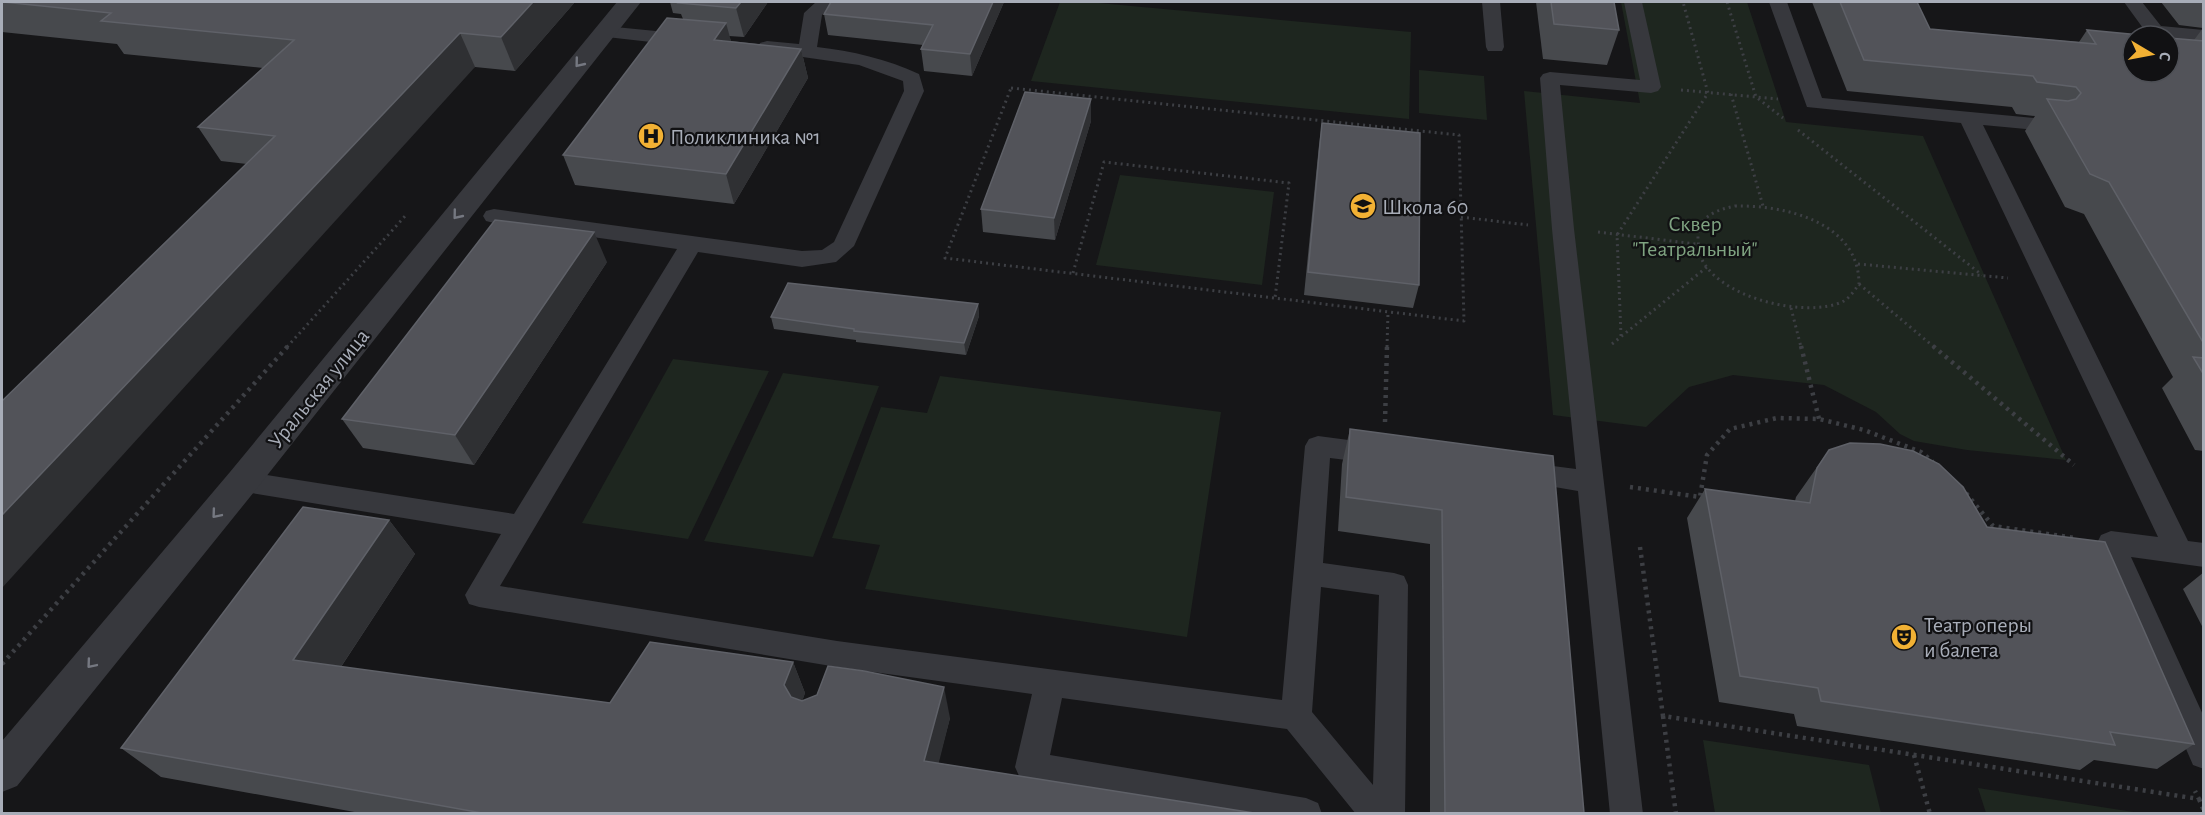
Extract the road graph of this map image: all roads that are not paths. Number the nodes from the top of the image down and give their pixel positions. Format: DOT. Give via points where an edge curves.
graph roads {
  1 [pos="629,2"];
  2 [pos="826,2"];
  3 [pos="1491,2"];
  4 [pos="1633,2"];
  5 [pos="1778,2"];
  6 [pos="2133,2"];
  7 [pos="605,32"];
  8 [pos="2204,36"];
  9 [pos="703,42"];
  10 [pos="749,46"];
  11 [pos="1495,47"];
  12 [pos="807,51"];
  13 [pos="1969,118"];
  14 [pos="2046,125"];
  15 [pos="494,216"];
  16 [pos="691,245"];
  17 [pos="1401,457"];
  18 [pos="1495,469"];
  19 [pos="242,482"];
  20 [pos="1591,482"];
  21 [pos="520,526"];
  22 [pos="2191,553"];
  23 [pos="1308,573"];
  24 [pos="837,654"];
  25 [pos="1050,683"];
  26 [pos="826,685"];
  27 [pos="1296,716"];
  28 [pos="2204,754"];
  29 [pos="2,772"];
  30 [pos="1306,813"];
  31 [pos="1377,813"];
  32 [pos="1389,813"];
  33 [pos="1627,813"];
  1 -- 7 [label="street, Уральская улица"];
  2 -- 12 [label="lane" via="813,13"];
  3 -- 11 [label="lane"];
  4 -- 20 [label="lane" via="1651,87 1550,78"];
  5 -- 13 [label="lane" via="1814,103"];
  6 -- 8 [label="lane" via="2155,32"];
  7 -- 9 [label="lane"];
  7 -- 19 [label="street, Уральская улица, one-way"];
  10 -- 12 [label="lane"];
  12 -- 16 [label="lane" via="894,68 912,78 914,91 843,246 828,257 802,259"];
  13 -- 14 [label="lane"];
  13 -- 22 [label="lane" via="2047,282"];
  15 -- 16 [label="lane"];
  16 -- 21 [label="lane"];
  17 -- 23 [label="lane" via="1318,446"];
  18 -- 20 [label="lane"];
  19 -- 21 [label="lane"];
  19 -- 29 [label="street, Уральская улица, one-way"];
  20 -- 33 [label="lane"];
  21 -- 24 [label="lane" via="479,595"];
  22 -- 28 [label="lane" via="2110,543"];
  23 -- 27 [label="lane"];
  23 -- 32 [label="lane" via="1394,585"];
  24 -- 25 [label="lane"];
  24 -- 26 [label="lane"];
  25 -- 27 [label="lane"];
  25 -- 30 [label="lane" via="1031,767"];
  27 -- 31 [label="lane"];
}
